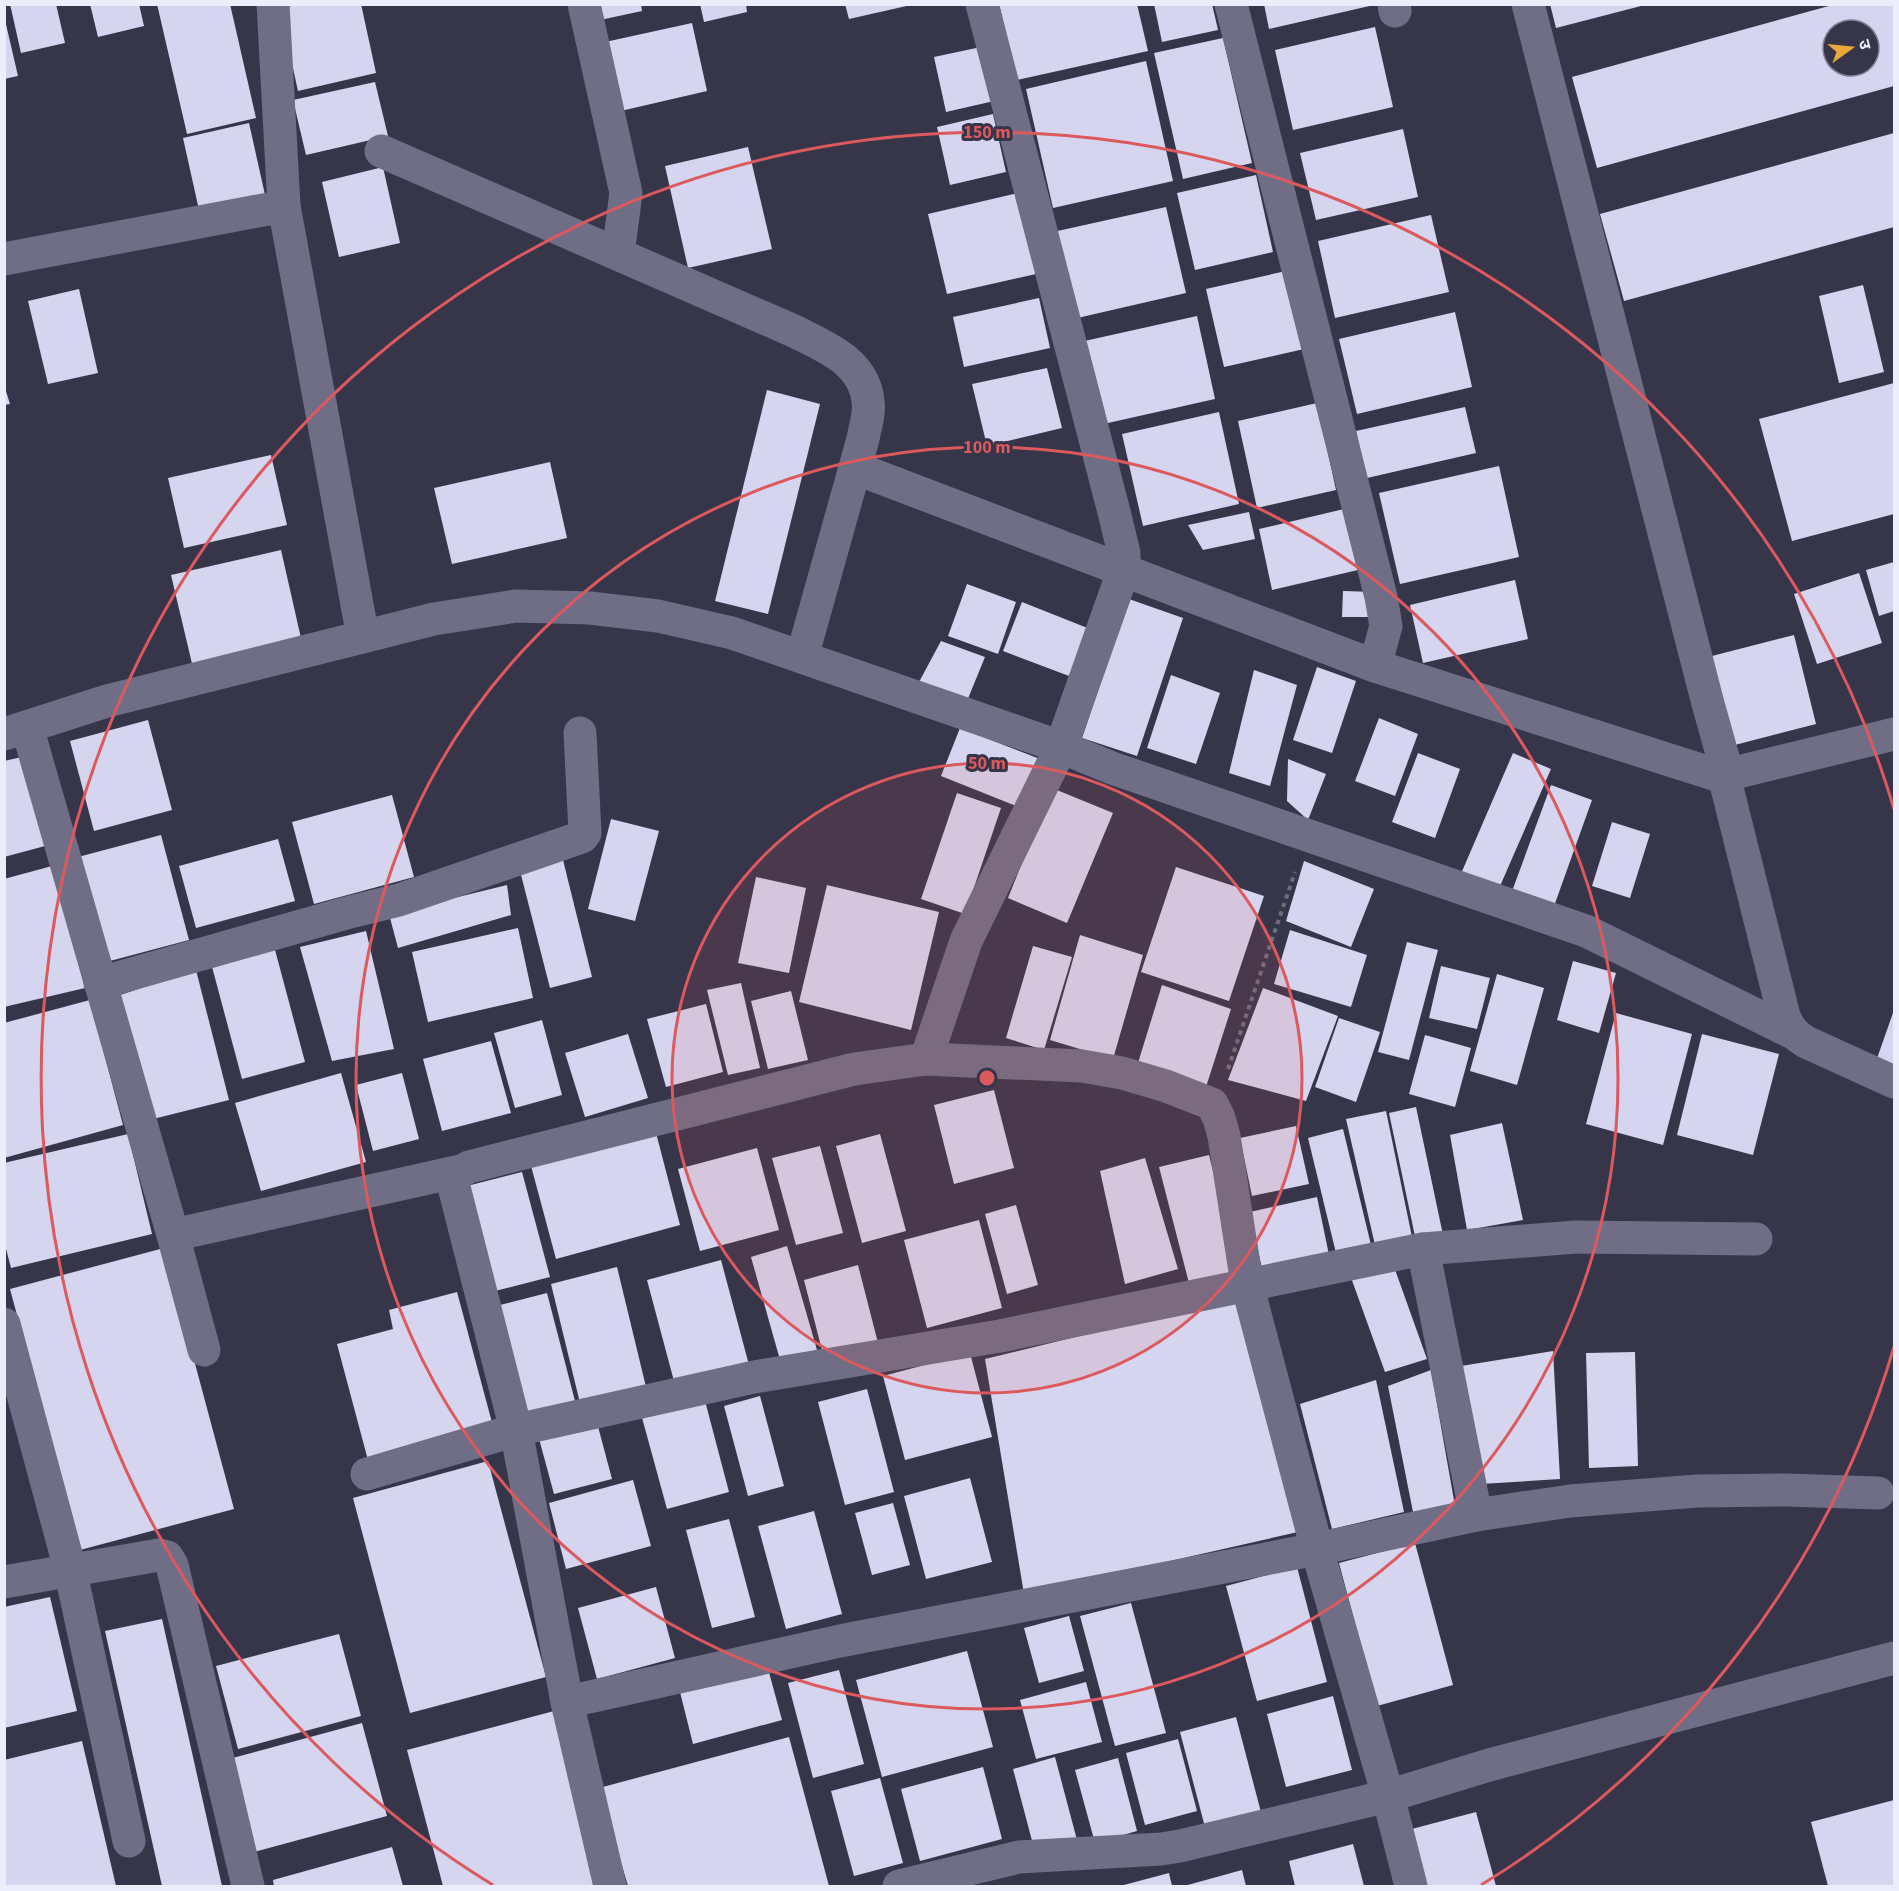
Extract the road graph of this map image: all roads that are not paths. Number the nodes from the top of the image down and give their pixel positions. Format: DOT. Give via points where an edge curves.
graph roads {
  1 [pos="273,4"];
  2 [pos="584,4"];
  3 [pos="982,4"];
  4 [pos="1232,4"];
  5 [pos="1528,4"];
  6 [pos="381,151"];
  7 [pos="284,206"];
  8 [pos="618,254"];
  9 [pos="4,259"];
  10 [pos="855,468"];
  11 [pos="1124,569"];
  12 [pos="363,637"];
  13 [pos="802,657"];
  14 [pos="1375,666"];
  15 [pos="16,730"];
  16 [pos="580,733"];
  17 [pos="1894,734"];
  18 [pos="1061,747"];
  19 [pos="1729,778"];
  20 [pos="100,983"];
  21 [pos="1793,1033"];
  22 [pos="926,1059"];
  23 [pos="1894,1082"];
  24 [pos="460,1171"];
  25 [pos="173,1235"];
  26 [pos="1756,1239"];
  27 [pos="1423,1249"];
  28 [pos="1247,1284"];
  29 [pos="4,1324"];
  30 [pos="204,1350"];
  31 [pos="516,1430"];
  32 [pos="367,1474"];
  33 [pos="1878,1493"];
  34 [pos="1476,1515"];
  35 [pos="1317,1549"];
  36 [pos="70,1569"];
  37 [pos="4,1582"];
  38 [pos="1894,1658"];
  39 [pos="567,1702"];
  40 [pos="1388,1796"];
  41 [pos="129,1841"];
  42 [pos="248,1887"];
  43 [pos="610,1887"];
  44 [pos="899,1887"];
  45 [pos="1411,1887"];
  1 -- 7 [label="street"];
  2 -- 8 [label="street" via="626,193"];
  3 -- 11 [label="street" via="1114,512"];
  4 -- 14 [label="street" via="1381,597 1386,626"];
  5 -- 19 [label="street"];
  6 -- 8 [label="street"];
  7 -- 9 [label="street"];
  7 -- 12 [label="street"];
  8 -- 10 [label="street" via="840,354 861,377 869,402"];
  10 -- 11 [label="street"];
  10 -- 13 [label="street"];
  11 -- 14 [label="street"];
  11 -- 18 [label="street"];
  12 -- 13 [label="street" via="434,619 516,606 590,608 658,616 732,633"];
  12 -- 15 [label="street" via="107,701"];
  13 -- 18 [label="street"];
  14 -- 19 [label="street"];
  15 -- 20 [label="street"];
  16 -- 20 [label="street" via="585,833 582,837 399,900"];
  17 -- 19 [label="street" via="1742,771"];
  18 -- 21 [label="street" via="1586,931"];
  18 -- 22 [label="street" via="966,941"];
  19 -- 21 [label="street" via="1726,790 1784,1016"];
  20 -- 25 [label="street"];
  21 -- 23 [label="street"];
  22 -- 24 [label="street" via="854,1069"];
  22 -- 28 [label="street" via="1112,1071 1212,1104 1224,1136"];
  24 -- 25 [label="street"];
  24 -- 31 [label="street" via="454,1187"];
  25 -- 30 [label="street"];
  26 -- 27 [label="street" via="1576,1237"];
  27 -- 28 [label="street"];
  27 -- 34 [label="street"];
  28 -- 31 [label="street" via="1000,1336 754,1377"];
  28 -- 35 [label="street"];
  29 -- 36 [label="street"];
  31 -- 32 [label="street"];
  31 -- 39 [label="street"];
  33 -- 34 [label="street" via="1697,1491 1570,1501"];
  34 -- 35 [label="street"];
  35 -- 39 [label="street" via="840,1641"];
  35 -- 40 [label="street"];
  36 -- 37 [label="street"];
  36 -- 41 [label="street"];
  36 -- 42 [label="street" via="159,1555 168,1557"];
  38 -- 40 [label="street" via="1489,1765"];
  39 -- 43 [label="street"];
  40 -- 44 [label="street" via="1180,1846 1019,1857"];
  40 -- 45 [label="street"];
}
